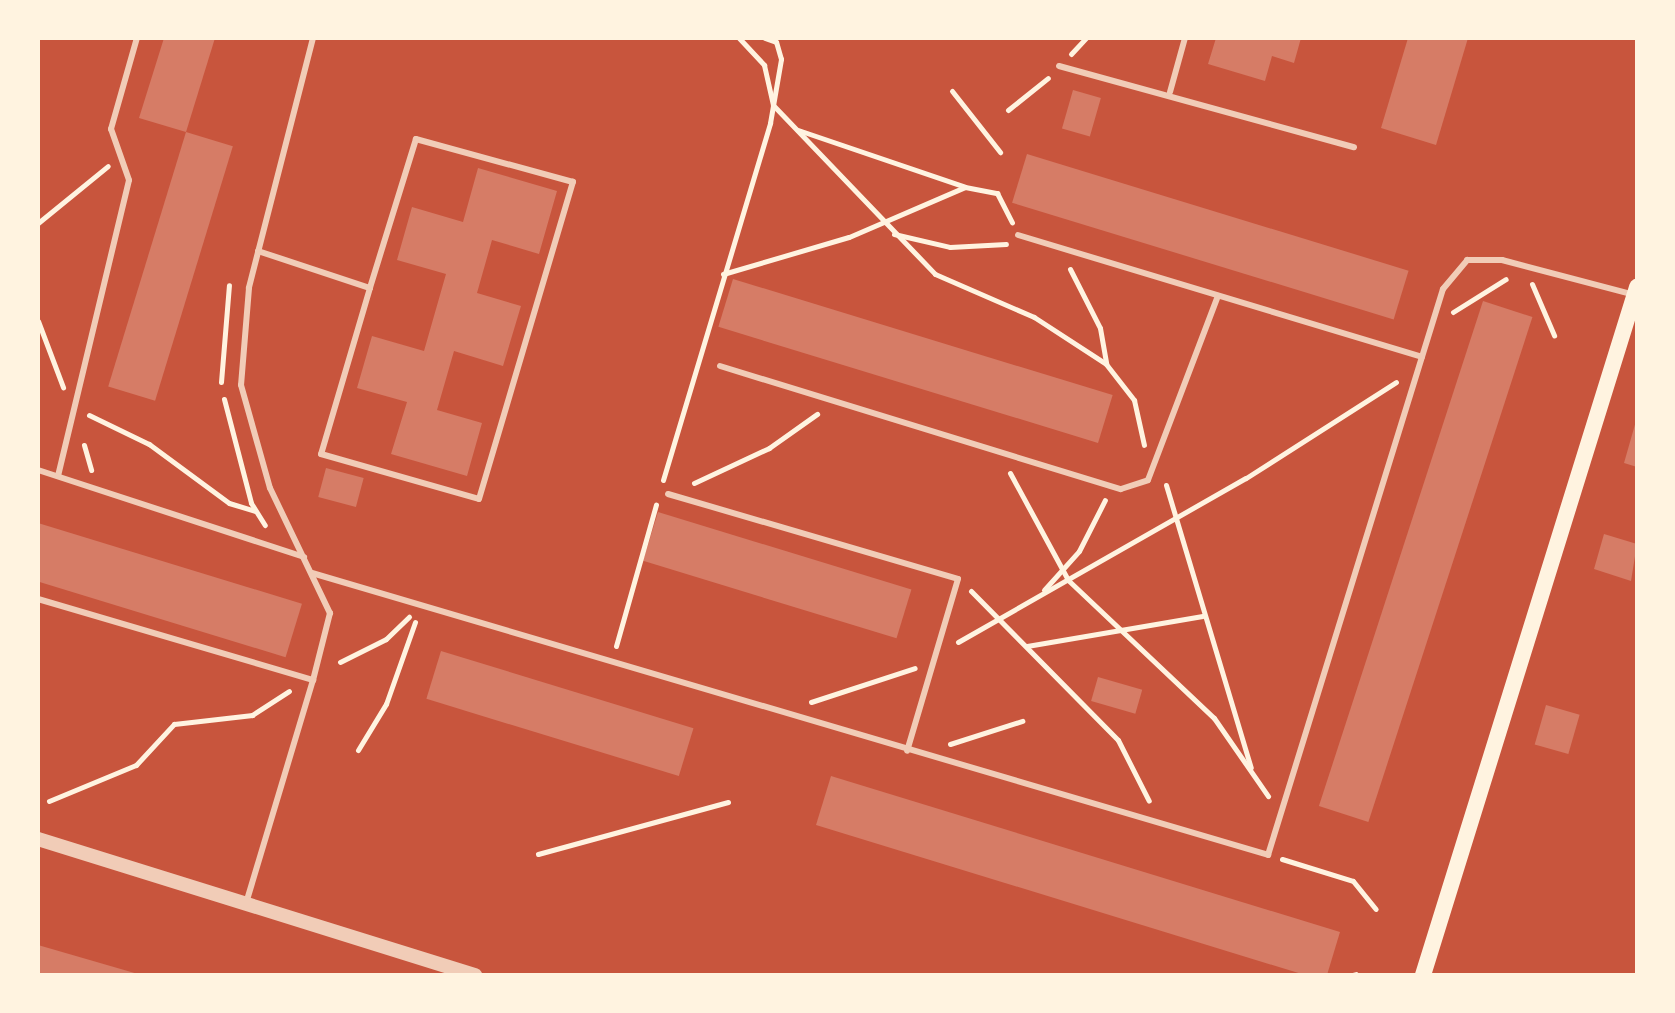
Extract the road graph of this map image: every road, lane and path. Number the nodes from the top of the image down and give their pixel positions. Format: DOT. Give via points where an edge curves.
graph roads {
  1 [pos="137,38"];
  2 [pos="313,38"];
  3 [pos="739,38"];
  4 [pos="765,38"];
  5 [pos="1185,38"];
  6 [pos="1059,66"];
  7 [pos="952,91"];
  8 [pos="1170,92"];
  9 [pos="773,105"];
  10 [pos="1008,110"];
  11 [pos="797,130"];
  12 [pos="1354,147"];
  13 [pos="1000,152"];
  14 [pos="120,155"];
  15 [pos="965,187"];
  16 [pos="882,222"];
  17 [pos="38,223"];
  18 [pos="892,234"];
  19 [pos="1018,235"];
  20 [pos="1059,248"];
  21 [pos="258,251"];
  22 [pos="1523,266"];
  23 [pos="722,274"];
  24 [pos="370,288"];
  25 [pos="1636,291"];
  26 [pos="1218,296"];
  27 [pos="38,321"];
  28 [pos="1432,324"];
  29 [pos="1554,335"];
  30 [pos="1421,361"];
  31 [pos="1106,364"];
  32 [pos="720,366"];
  33 [pos="71,403"];
  34 [pos="843,404"];
  35 [pos="997,451"];
  36 [pos="1155,461"];
  37 [pos="38,470"];
  38 [pos="58,476"];
  39 [pos="1113,487"];
  40 [pos="668,494"];
  41 [pos="257,512"];
  42 [pos="1179,516"];
  43 [pos="304,557"];
  44 [pos="1061,567"];
  45 [pos="312,573"];
  46 [pos="958,579"];
  47 [pos="1068,580"];
  48 [pos="1041,594"];
  49 [pos="38,599"];
  50 [pos="420,606"];
  51 [pos="1202,616"];
  52 [pos="1000,618"];
  53 [pos="1116,627"];
  54 [pos="1026,646"];
  55 [pos="936,654"];
  56 [pos="340,662"];
  57 [pos="611,663"];
  58 [pos="313,680"];
  59 [pos="785,715"];
  60 [pos="1022,721"];
  61 [pos="358,750"];
  62 [pos="907,751"];
  63 [pos="918,754"];
  64 [pos="1251,768"];
  65 [pos="49,801"];
  66 [pos="728,802"];
  67 [pos="1281,815"];
  68 [pos="1161,824"];
  69 [pos="38,839"];
  70 [pos="538,854"];
  71 [pos="1268,855"];
  72 [pos="246,903"];
  73 [pos="1376,909"];
  74 [pos="439,970"];
  75 [pos="475,975"];
  76 [pos="1423,975"];
  1 -- 14 [label="lane" via="111,129"];
  2 -- 21 [label="lane"];
  3 -- 9 [label="path" via="764,65"];
  4 -- 9 [label="path" via="776,42 781,59"];
  5 -- 8 [label="lane"];
  6 -- 8 [label="lane"];
  6 -- 10 [label="path"];
  7 -- 13 [label="path"];
  8 -- 12 [label="lane"];
  9 -- 11 [label="path"];
  9 -- 23 [label="path"];
  11 -- 15 [label="path"];
  11 -- 16 [label="path"];
  14 -- 17 [label="path"];
  14 -- 33 [label="lane" via="129,180"];
  15 -- 16 [label="path"];
  15 -- 19 [label="path" via="997,193"];
  16 -- 18 [label="path"];
  16 -- 23 [label="path"];
  18 -- 19 [label="path" via="950,247 1001,247"];
  18 -- 31 [label="path" via="935,274 1034,317"];
  19 -- 20 [label="lane"];
  20 -- 26 [label="lane"];
  20 -- 31 [label="path" via="1100,328"];
  21 -- 24 [label="lane"];
  21 -- 43 [label="lane" via="241,385 270,488"];
  22 -- 25 [label="lane"];
  22 -- 28 [label="path"];
  22 -- 28 [label="lane" via="1467,260 1443,289"];
  22 -- 29 [label="path"];
  23 -- 57 [label="path"];
  24 -- 24 [label="lane" via="321,454 479,499 573,182 416,139"];
  25 -- 76 [label="main road"];
  26 -- 30 [label="lane"];
  26 -- 36 [label="lane"];
  27 -- 33 [label="path"];
  28 -- 30 [label="lane"];
  30 -- 42 [label="path" via="1359,409"];
  30 -- 67 [label="lane"];
  31 -- 36 [label="path" via="1134,400 1137,434"];
  32 -- 34 [label="lane"];
  33 -- 38 [label="lane"];
  33 -- 41 [label="path" via="149,444 229,503"];
  34 -- 35 [label="lane"];
  34 -- 40 [label="path" via="769,448"];
  35 -- 39 [label="lane"];
  35 -- 44 [label="path"];
  36 -- 39 [label="lane" via="1148,480"];
  36 -- 42 [label="path"];
  37 -- 38 [label="lane"];
  38 -- 43 [label="lane"];
  39 -- 44 [label="path" via="1079,551"];
  40 -- 46 [label="lane"];
  42 -- 47 [label="path"];
  42 -- 51 [label="path"];
  43 -- 45 [label="lane"];
  44 -- 47 [label="path"];
  44 -- 48 [label="path"];
  45 -- 50 [label="lane"];
  45 -- 58 [label="lane" via="330,613"];
  46 -- 52 [label="path"];
  46 -- 55 [label="lane"];
  47 -- 48 [label="path"];
  47 -- 53 [label="path"];
  48 -- 52 [label="path"];
  49 -- 58 [label="lane"];
  50 -- 56 [label="path" via="386,639"];
  50 -- 57 [label="lane"];
  50 -- 61 [label="path" via="386,704"];
  51 -- 53 [label="path"];
  51 -- 64 [label="path"];
  52 -- 54 [label="path"];
  52 -- 55 [label="path"];
  53 -- 54 [label="path"];
  53 -- 64 [label="path" via="1214,718"];
  54 -- 68 [label="path" via="1118,740"];
  55 -- 59 [label="path"];
  55 -- 62 [label="lane"];
  57 -- 59 [label="lane"];
  58 -- 65 [label="path" via="252,715 174,724 136,765"];
  58 -- 72 [label="lane"];
  59 -- 62 [label="lane"];
  60 -- 63 [label="path"];
  62 -- 63 [label="lane"];
  63 -- 68 [label="lane"];
  64 -- 67 [label="path"];
  66 -- 70 [label="path"];
  67 -- 71 [label="lane"];
  68 -- 71 [label="lane"];
  69 -- 72 [label="street"];
  71 -- 73 [label="path" via="1353,881"];
  72 -- 74 [label="street"];
  74 -- 75 [label="street"];
}
